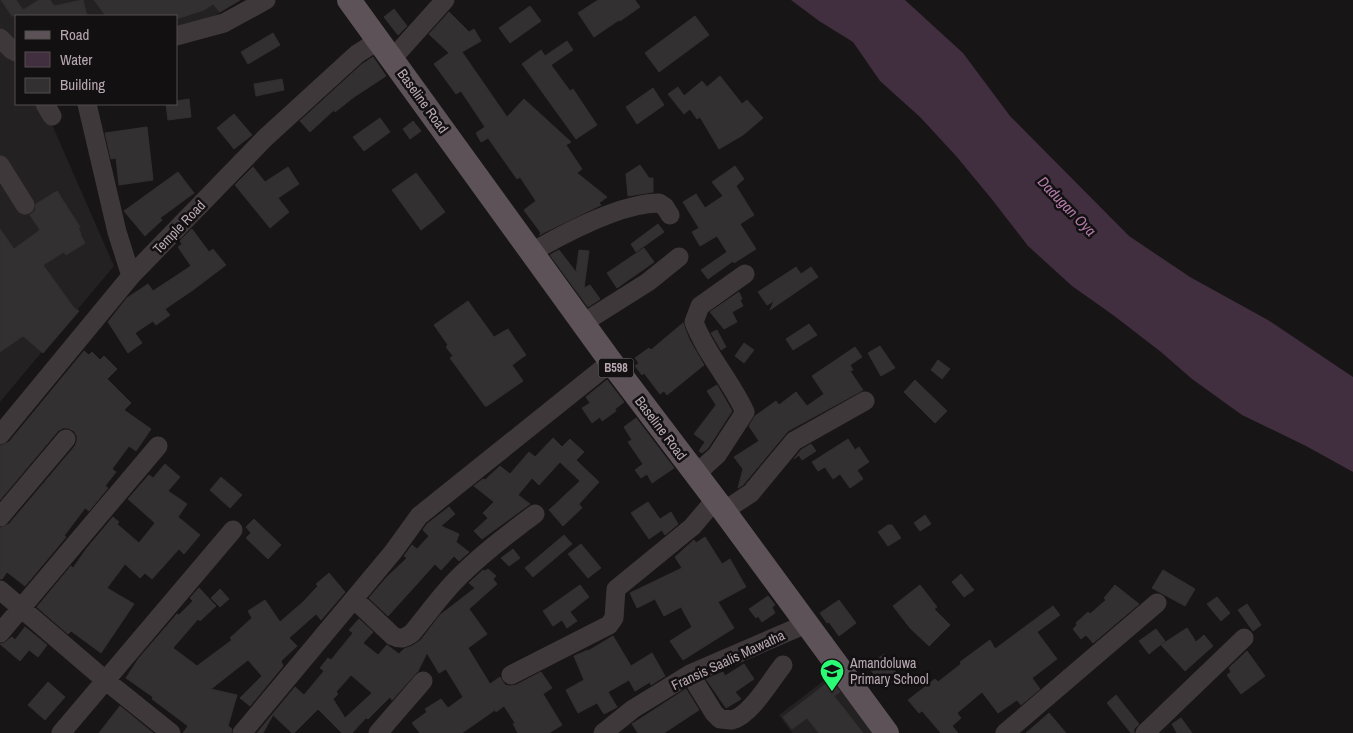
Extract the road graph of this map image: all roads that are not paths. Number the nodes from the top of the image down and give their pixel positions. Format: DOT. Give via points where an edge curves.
graph roads {
  1 [pos="245,0"];
  2 [pos="266,0"];
  3 [pos="349,0"];
  4 [pos="445,0"];
  5 [pos="178,26"];
  6 [pos="178,35"];
  7 [pos="0,38"];
  8 [pos="386,49"];
  9 [pos="15,52"];
  10 [pos="87,105"];
  11 [pos="0,165"];
  12 [pos="25,205"];
  13 [pos="670,215"];
  14 [pos="532,252"];
  15 [pos="679,257"];
  16 [pos="745,274"];
  17 [pos="131,276"];
  18 [pos="583,324"];
  19 [pos="611,362"];
  20 [pos="865,401"];
  21 [pos="0,435"];
  22 [pos="66,439"];
  23 [pos="158,446"];
  24 [pos="696,474"];
  25 [pos="720,505"];
  26 [pos="535,514"];
  27 [pos="0,517"];
  28 [pos="233,530"];
  29 [pos="0,590"];
  30 [pos="354,599"];
  31 [pos="1157,603"];
  32 [pos="21,608"];
  33 [pos="806,624"];
  34 [pos="0,633"];
  35 [pos="1244,638"];
  36 [pos="783,665"];
  37 [pos="511,674"];
  38 [pos="690,674"];
  39 [pos="105,680"];
  40 [pos="424,681"];
  41 [pos="60,733"];
  42 [pos="171,733"];
  43 [pos="242,733"];
  44 [pos="378,733"];
  45 [pos="603,733"];
  46 [pos="887,733"];
  47 [pos="1005,733"];
  48 [pos="1145,733"];
  1 -- 5 [label="street" via="224,14"];
  2 -- 6 [label="street" via="224,23"];
  3 -- 8 [label="main road, Baseline Road / B598"];
  4 -- 8 [label="street, Temple Road"];
  7 -- 9 [label="street"];
  8 -- 14 [label="main road, Baseline Road / B598"];
  8 -- 17 [label="street, Temple Road" via="357,54 265,138"];
  10 -- 17 [label="street" via="117,232"];
  11 -- 12 [label="street"];
  13 -- 14 [label="street" via="660,203 642,205 589,223"];
  14 -- 18 [label="main road, Baseline Road / B598"];
  15 -- 18 [label="street" via="648,282"];
  16 -- 24 [label="street" via="700,306 694,322 745,412 717,455"];
  17 -- 21 [label="street, Temple Road"];
  18 -- 19 [label="main road, Baseline Road / B598"];
  19 -- 24 [label="main road, Baseline Road / B598"];
  19 -- 30 [label="street" via="419,516"];
  20 -- 25 [label="street" via="794,441 751,493"];
  22 -- 27 [label="street"];
  23 -- 32 [label="street"];
  24 -- 25 [label="main road, Baseline Road / B598"];
  25 -- 33 [label="main road, Baseline Road / B598"];
  25 -- 37 [label="street" via="616,589 614,618 609,625"];
  26 -- 30 [label="street" via="467,569 405,638 393,636"];
  28 -- 39 [label="street"];
  29 -- 32 [label="street"];
  30 -- 43 [label="street"];
  31 -- 47 [label="street"];
  32 -- 34 [label="street"];
  32 -- 39 [label="street"];
  33 -- 38 [label="street, Fransis Saalis Mawatha"];
  33 -- 46 [label="main road, Baseline Road / B598"];
  35 -- 48 [label="street"];
  36 -- 38 [label="street" via="750,707 731,720 720,719 714,713"];
  38 -- 45 [label="street, Fransis Saalis Mawatha" via="633,709"];
  39 -- 41 [label="street"];
  39 -- 42 [label="street"];
  40 -- 44 [label="street"];
}
